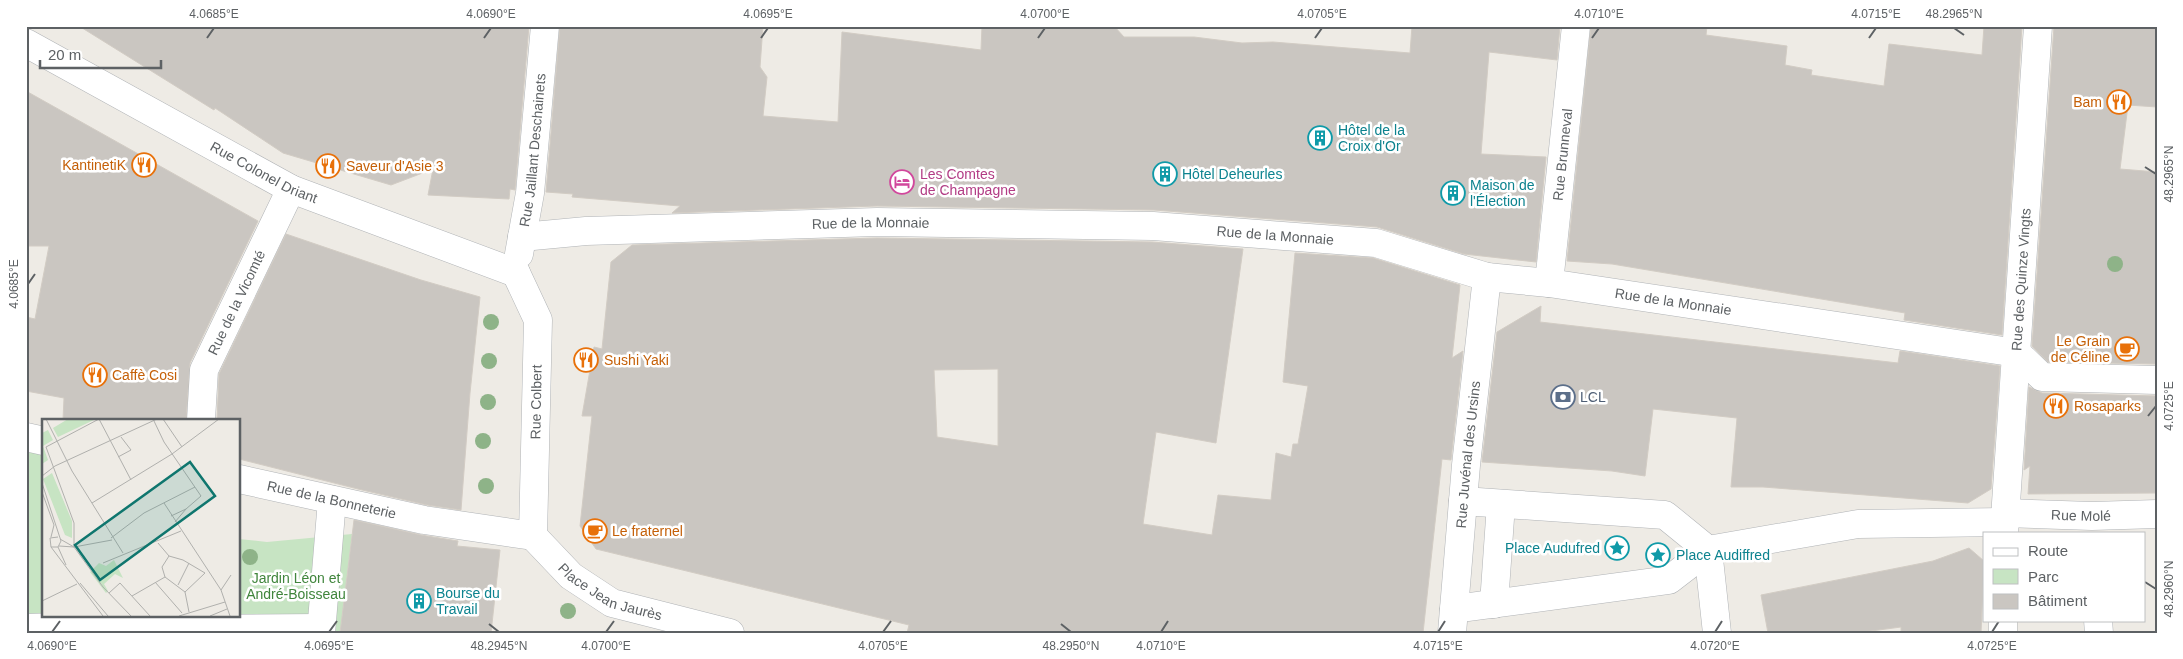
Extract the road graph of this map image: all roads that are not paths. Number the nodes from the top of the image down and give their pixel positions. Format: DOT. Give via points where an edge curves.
graph roads {
  1 [pos="545,26"];
  2 [pos="1576,26"];
  3 [pos="2038,26"];
  4 [pos="26,42"];
  5 [pos="291,189"];
  6 [pos="522,237"];
  7 [pos="516,273"];
  8 [pos="1487,277"];
  9 [pos="1549,283"];
  10 [pos="2018,353"];
  11 [pos="2157,380"];
  12 [pos="201,419"];
  13 [pos="26,437"];
  14 [pos="42,441"];
  15 [pos="240,479"];
  16 [pos="332,500"];
  17 [pos="1463,501"];
  18 [pos="1501,504"];
  19 [pos="2157,514"];
  20 [pos="2004,523"];
  21 [pos="2092,524"];
  22 [pos="533,536"];
  23 [pos="1708,550"];
  24 [pos="1494,604"];
  25 [pos="1453,621"];
  26 [pos="94,625"];
  27 [pos="26,628"];
  28 [pos="253,630"];
  29 [pos="321,630"];
  30 [pos="195,631"];
  31 [pos="730,633"];
  32 [pos="1717,633"];
  1 -- 6 [label="street, Rue Jaillant Deschainets" via="530,193"];
  2 -- 9 [label="street, Rue Brunneval"];
  3 -- 10 [label="street, Rue des Quinze Vingts"];
  4 -- 5 [label="street, Rue Colonel Driant"];
  5 -- 7 [label="street, Rue Colonel Driant"];
  5 -- 12 [label="street, Rue de la Vicomté" via="204,370"];
  6 -- 7 [label="street, Rue Jaillant Deschainets"];
  6 -- 8 [label="street, Rue de la Monnaie" via="586,231 877,222 1154,226 1376,243"];
  7 -- 22 [label="street, Rue Colbert" via="538,320"];
  8 -- 9 [label="street, Rue de la Monnaie"];
  8 -- 17 [label="street, Rue Juvénal des Ursins"];
  9 -- 10 [label="street, Rue de la Monnaie"];
  10 -- 11 [label="street" via="2042,377"];
  10 -- 20 [label="street, Rue des Quinze Vingts"];
  13 -- 14 [label="street"];
  15 -- 16 [label="street, Rue de la Bonneterie"];
  16 -- 22 [label="street, Rue de la Bonneterie" via="424,520"];
  16 -- 29 [label="street"];
  17 -- 18 [label="street"];
  17 -- 25 [label="street, Rue Juvénal des Ursins"];
  18 -- 23 [label="street" via="1665,515"];
  18 -- 24 [label="street"];
  19 -- 21 [label="street, Rue Molé"];
  20 -- 21 [label="street, Rue Molé"];
  20 -- 23 [label="street" via="1858,524"];
  22 -- 31 [label="street, Place Jean Jaurès" via="571,576 612,603"];
  23 -- 24 [label="street" via="1669,580"];
  23 -- 32 [label="street"];
  24 -- 25 [label="street"];
  26 -- 27 [label="street"];
  26 -- 30 [label="street"];
  28 -- 29 [label="street"];
  28 -- 30 [label="street"];
}
